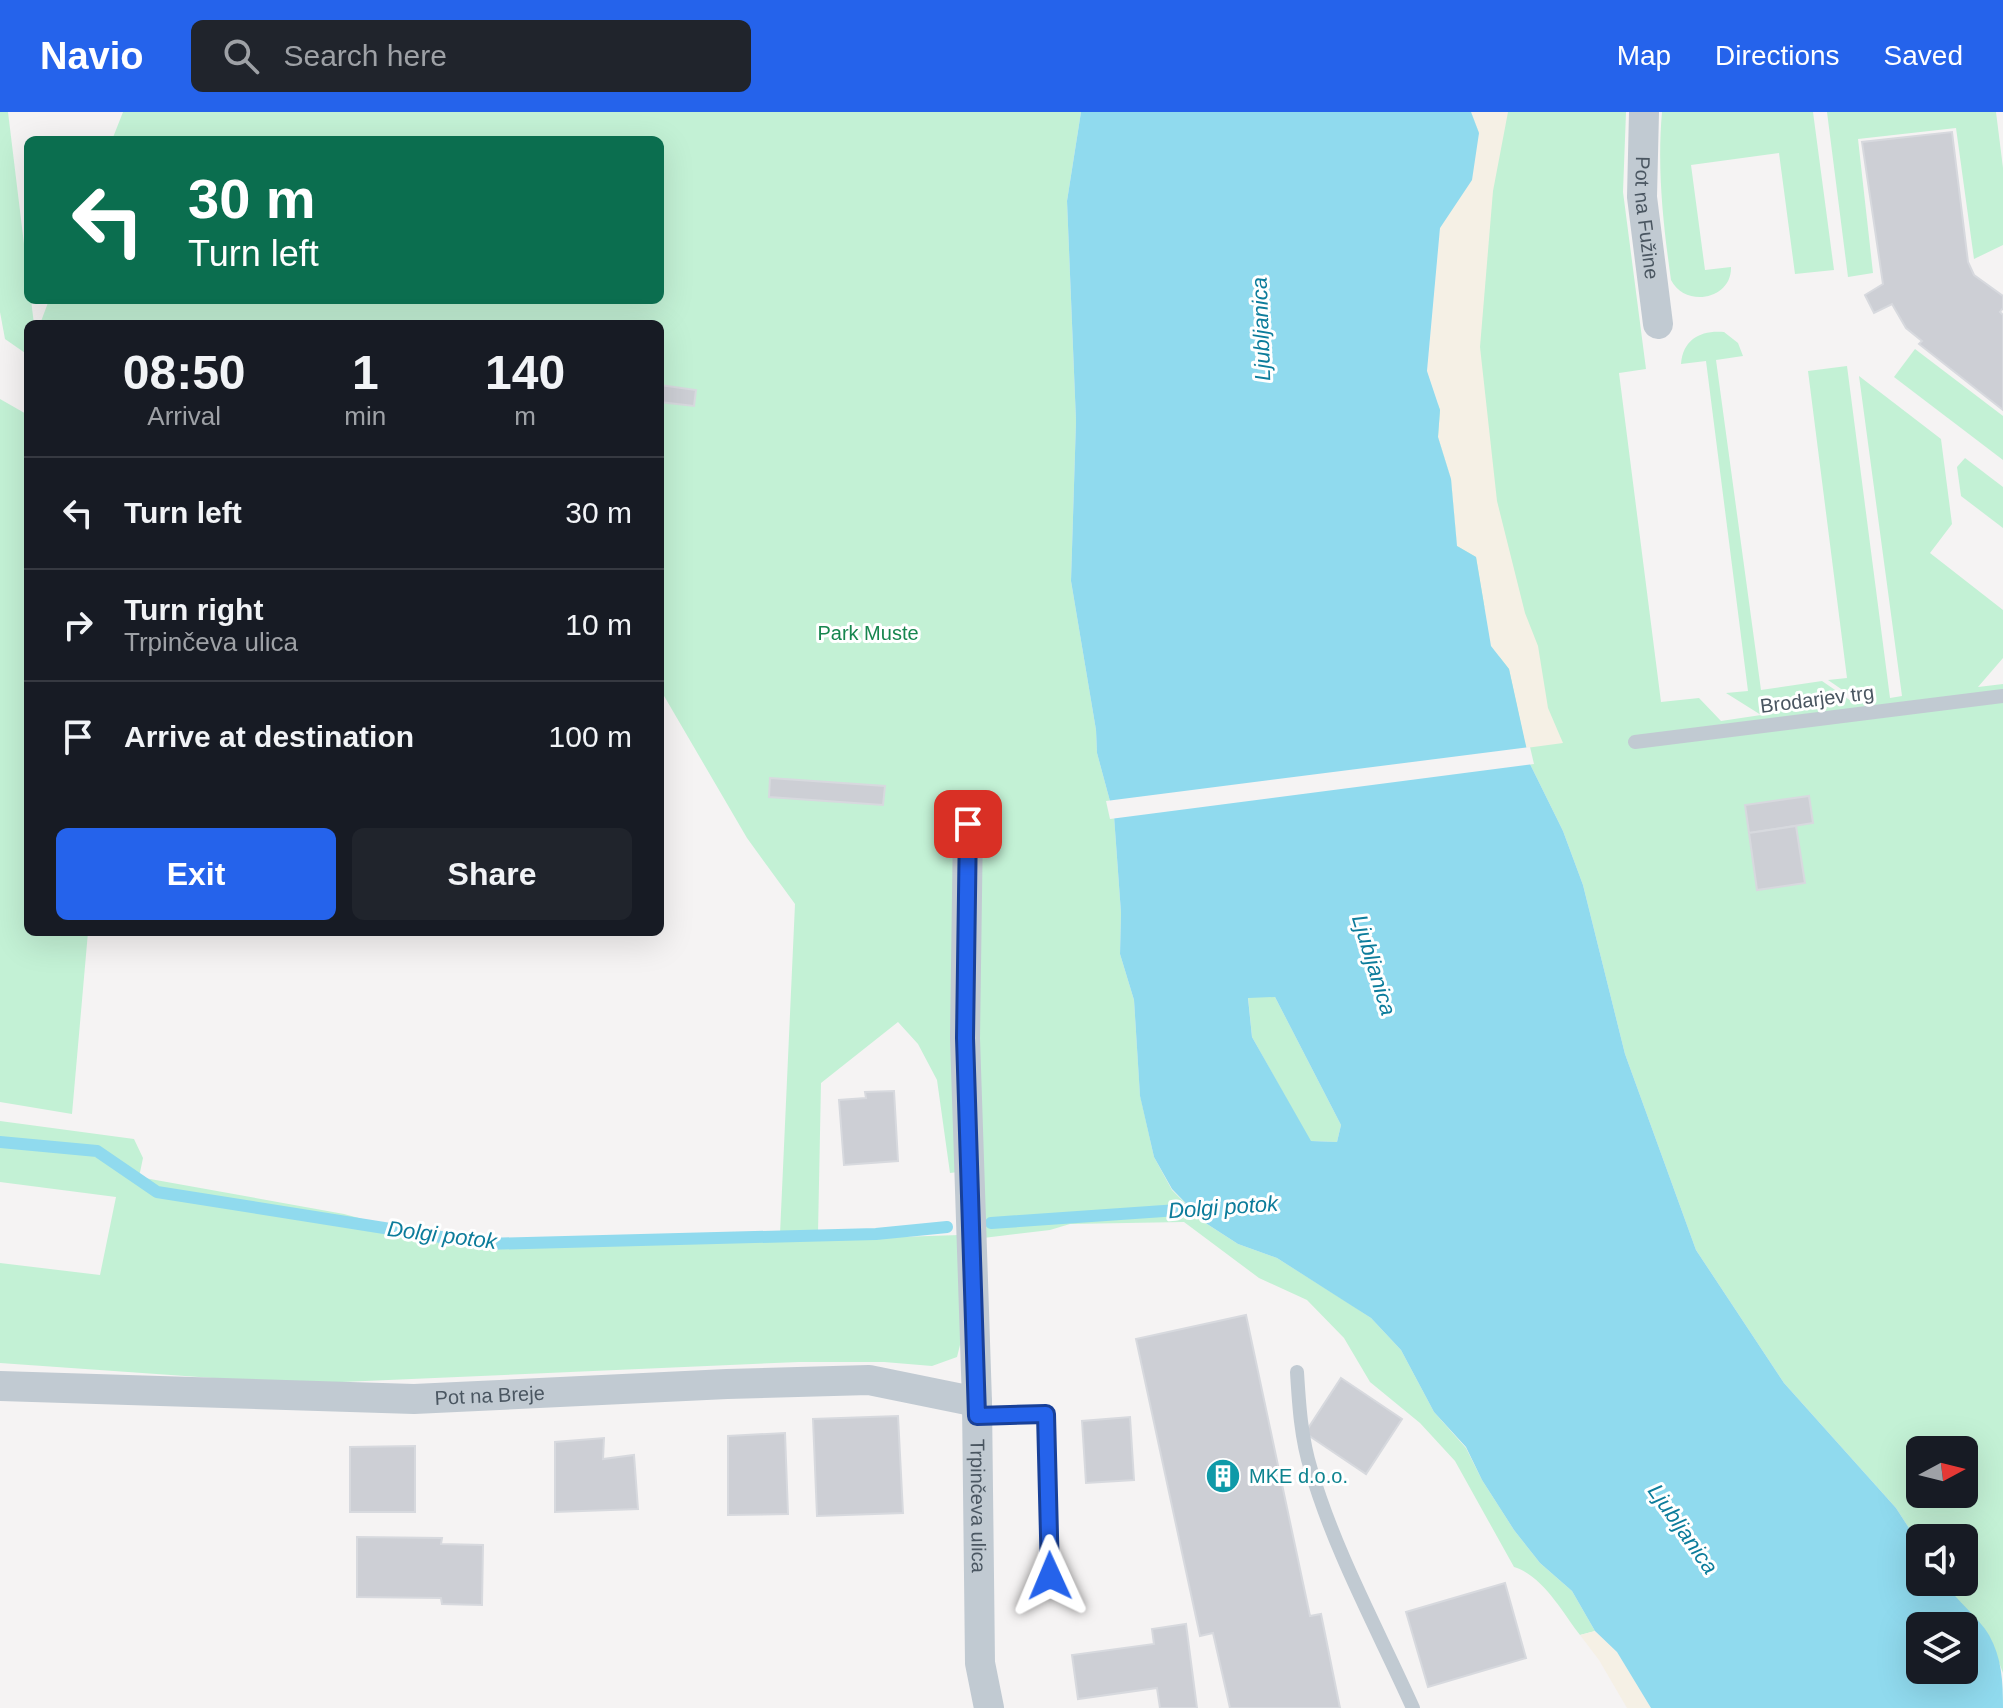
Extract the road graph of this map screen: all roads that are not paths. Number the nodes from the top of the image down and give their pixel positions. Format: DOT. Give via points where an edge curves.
graph roads {
  1 [pos="1644,112"];
  2 [pos="1658,324"];
  3 [pos="2003,696"];
  4 [pos="1635,742"];
  5 [pos="968,824"];
  6 [pos="1297,1372"];
  7 [pos="0,1386"];
  8 [pos="977,1409"];
  9 [pos="1050,1576"];
  10 [pos="989,1708"];
  11 [pos="1413,1708"];
  1 -- 2 [label="street, Pot na Fužine" via="1642,197"];
  3 -- 4 [label="lane, Brodarjev trg"];
  5 -- 8 [label="street, Trpinčeva ulica" via="965,1038"];
  6 -- 11 [label="lane" via="1310,1469"];
  7 -- 8 [label="street, Pot na Breje" via="414,1399 869,1380"];
  8 -- 9 [label="lane" via="1046,1414"];
  8 -- 10 [label="street, Trpinčeva ulica" via="980,1663"];
}
